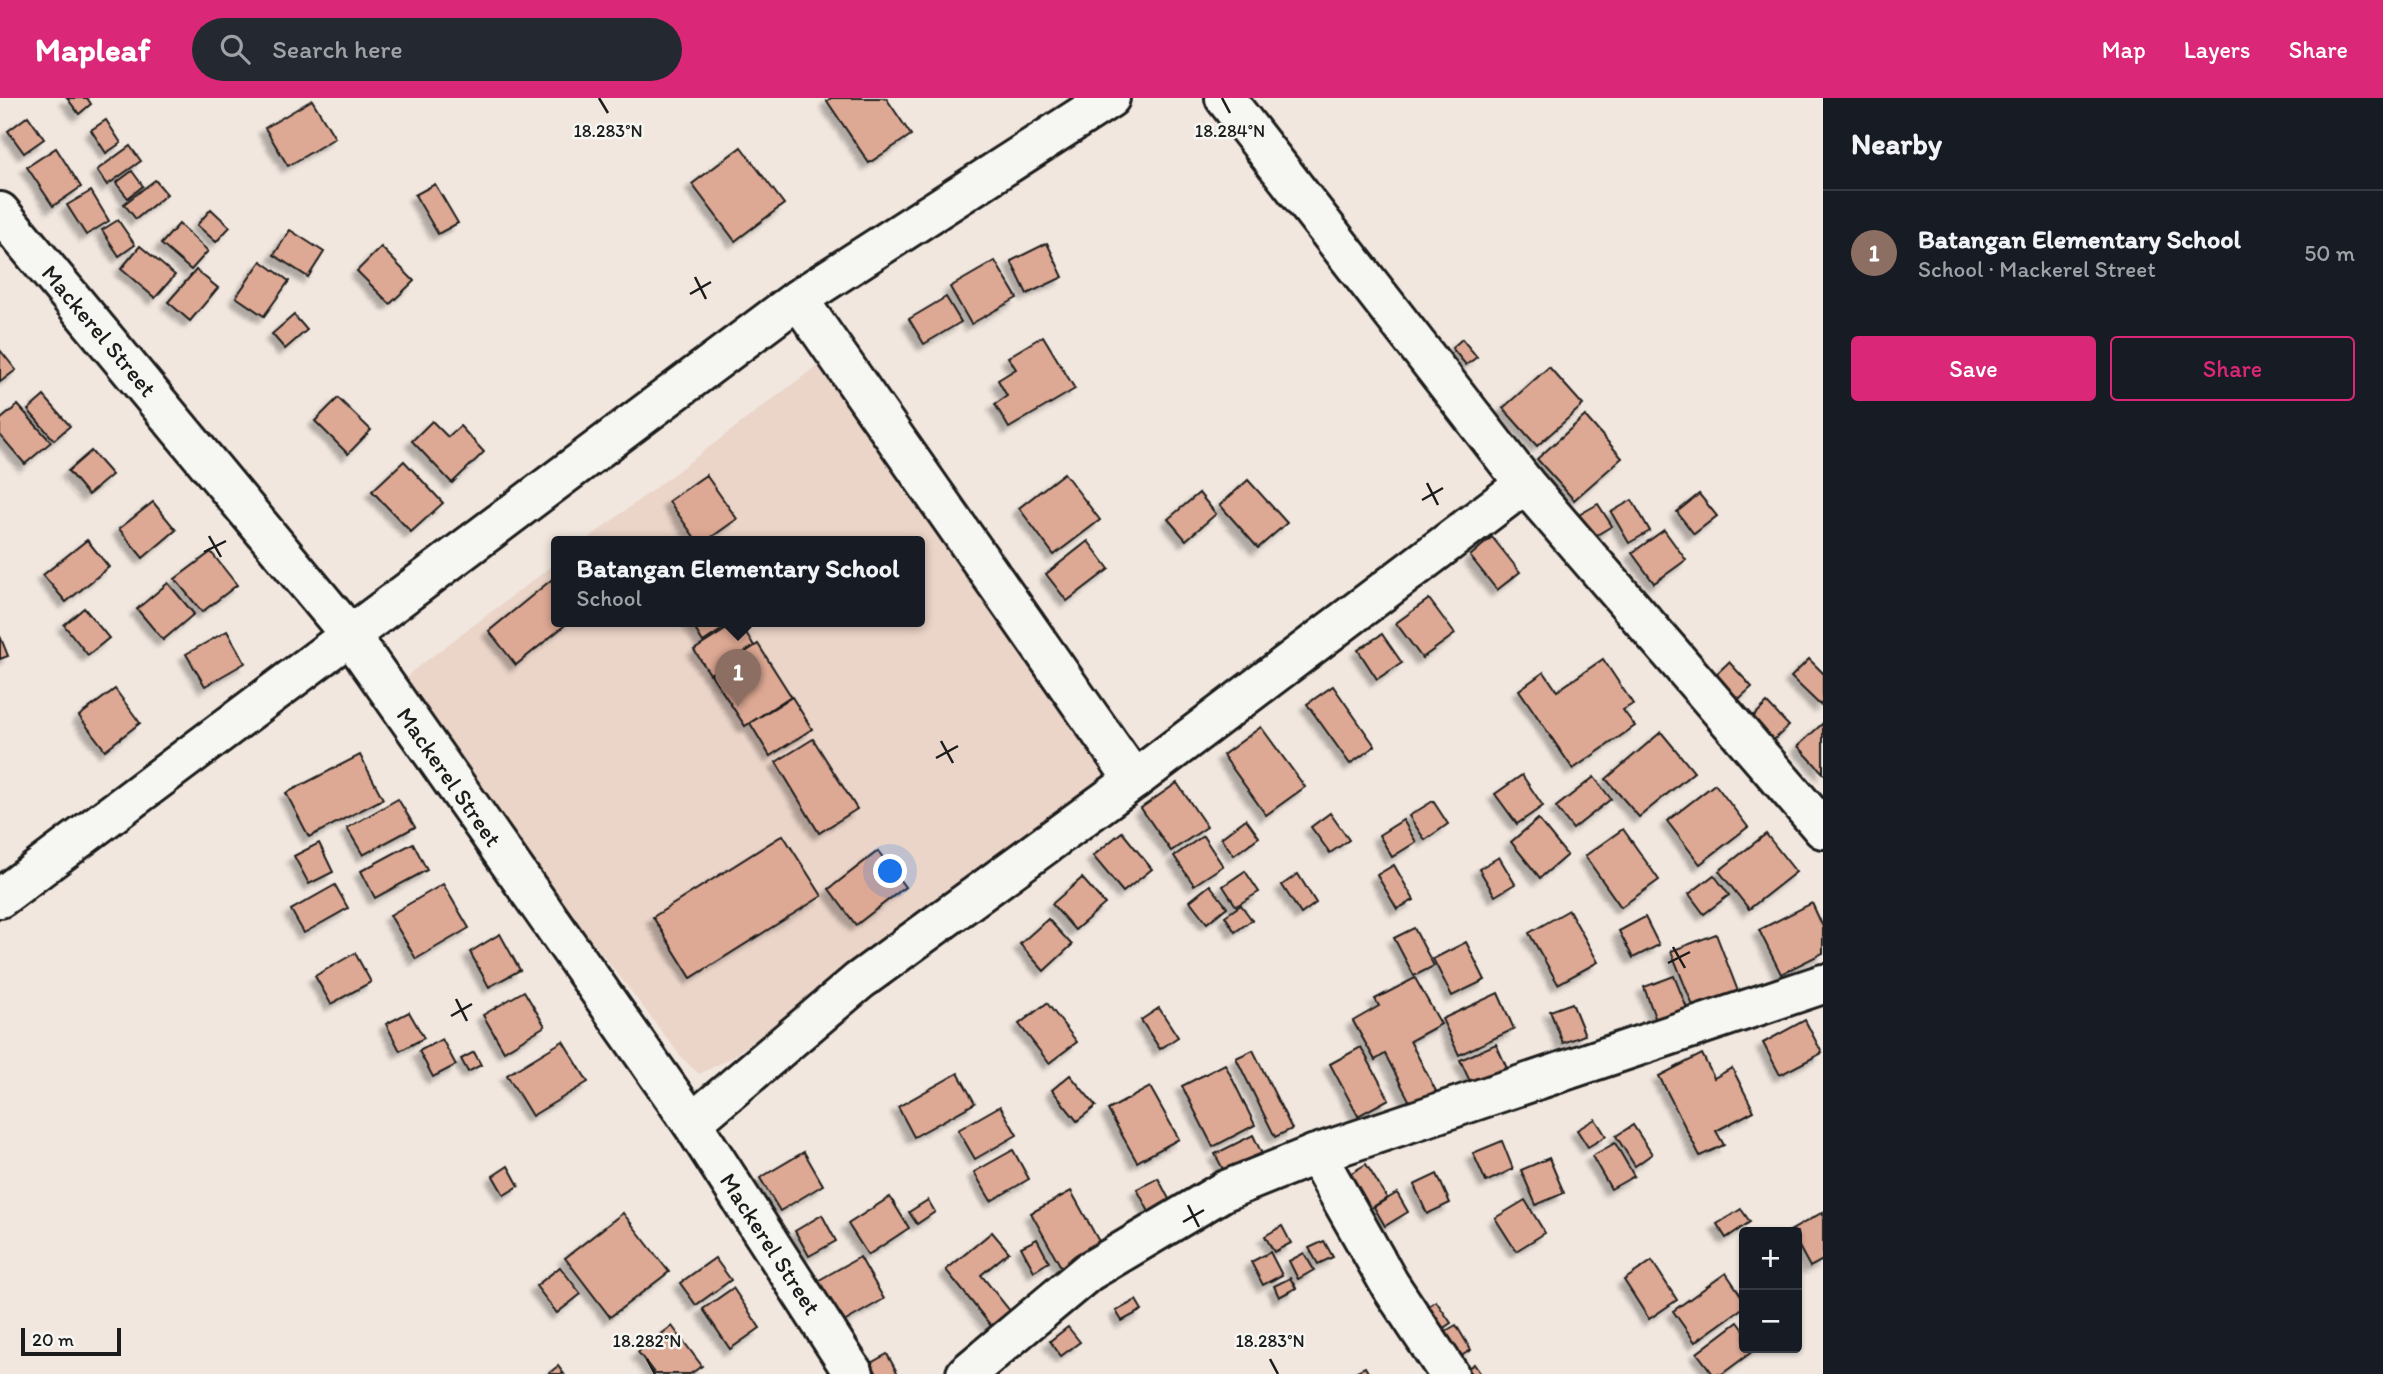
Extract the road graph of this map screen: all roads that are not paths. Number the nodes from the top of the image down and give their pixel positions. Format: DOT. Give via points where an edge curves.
graph roads {
  1 [pos="1110,98"];
  2 [pos="1225,98"];
  3 [pos="0,212"];
  4 [pos="798,299"];
  5 [pos="1525,484"];
  6 [pos="350,635"];
  7 [pos="1134,780"];
  8 [pos="1823,829"];
  9 [pos="0,898"];
  10 [pos="1823,984"];
  11 [pos="692,1123"];
  12 [pos="1316,1154"];
  13 [pos="854,1374"];
  14 [pos="966,1374"];
  15 [pos="1449,1374"];
  1 -- 4 [label="street"];
  2 -- 5 [label="street"];
  3 -- 6 [label="street, Mackerel Street"];
  4 -- 6 [label="street"];
  4 -- 7 [label="street"];
  5 -- 7 [label="street"];
  5 -- 8 [label="street"];
  6 -- 9 [label="street"];
  6 -- 11 [label="street, Mackerel Street"];
  7 -- 11 [label="street" via="859,981"];
  10 -- 12 [label="street"];
  11 -- 13 [label="street, Mackerel Street"];
  12 -- 14 [label="street" via="1224,1191 1088,1272"];
  12 -- 15 [label="street" via="1390,1285"];
}
